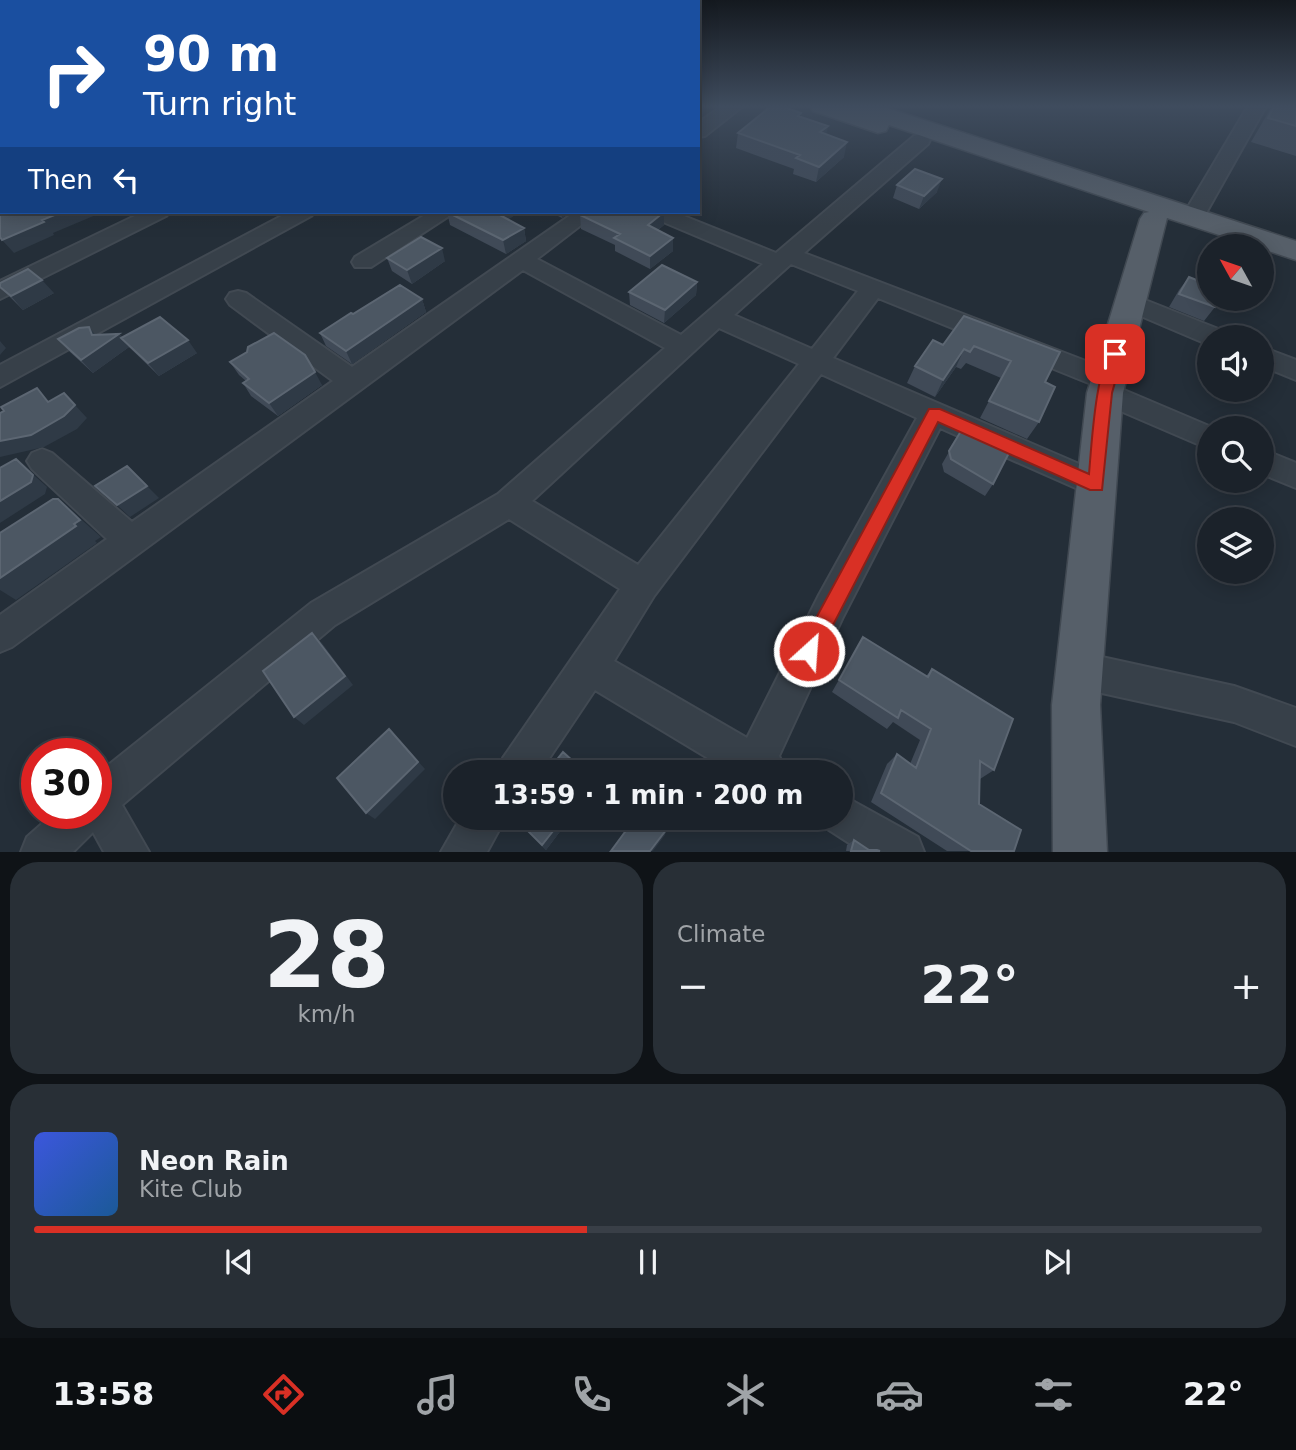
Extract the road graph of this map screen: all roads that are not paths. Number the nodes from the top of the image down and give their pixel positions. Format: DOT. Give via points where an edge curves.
graph roads {
  1 [pos="914,146"];
  2 [pos="940,146"];
  3 [pos="969,146"];
  4 [pos="1228,146"];
  5 [pos="155,214"];
  6 [pos="300,214"];
  7 [pos="441,214"];
  8 [pos="585,214"];
  9 [pos="662,214"];
  10 [pos="1174,218"];
  11 [pos="1209,234"];
  12 [pos="1296,251"];
  13 [pos="783,258"];
  14 [pos="1274,259"];
  15 [pos="521,260"];
  16 [pos="363,261"];
  17 [pos="1296,267"];
  18 [pos="873,288"];
  19 [pos="0,291"];
  20 [pos="238,299"];
  21 [pos="1130,302"];
  22 [pos="716,317"];
  23 [pos="1197,330"];
  24 [pos="683,347"];
  25 [pos="815,361"];
  26 [pos="1274,361"];
  27 [pos="1296,370"];
  28 [pos="0,377"];
  29 [pos="354,382"];
  30 [pos="1106,386"];
  31 [pos="934,413"];
  32 [pos="1197,432"];
  33 [pos="43,461"];
  34 [pos="1274,466"];
  35 [pos="1296,476"];
  36 [pos="1096,485"];
  37 [pos="509,503"];
  38 [pos="131,541"];
  39 [pos="642,585"];
  40 [pos="0,635"];
  41 [pos="590,667"];
  42 [pos="1079,670"];
  43 [pos="1296,727"];
  44 [pos="525,760"];
  45 [pos="748,760"];
  46 [pos="765,760"];
  47 [pos="112,789"];
  48 [pos="853,822"];
  49 [pos="112,826"];
  50 [pos="67,829"];
  51 [pos="477,830"];
  52 [pos="42,852"];
  53 [pos="128,852"];
  54 [pos="462,852"];
  55 [pos="904,852"];
  56 [pos="1080,852"];
  1 -- 13 [label="street"];
  2 -- 10 [label="main road"];
  3 -- 10 [label="main road"];
  4 -- 10 [label="street"];
  5 -- 19 [label="street"];
  6 -- 28 [label="street"];
  7 -- 16 [label="street"];
  8 -- 15 [label="street"];
  9 -- 13 [label="street"];
  10 -- 11 [label="main road"];
  10 -- 12 [label="main road"];
  10 -- 21 [label="main road"];
  13 -- 18 [label="street"];
  13 -- 22 [label="street"];
  14 -- 17 [label="main road"];
  15 -- 24 [label="street"];
  15 -- 29 [label="street"];
  18 -- 25 [label="street"];
  18 -- 30 [label="street"];
  20 -- 29 [label="street"];
  21 -- 23 [label="street"];
  21 -- 30 [label="main road"];
  22 -- 24 [label="street"];
  22 -- 25 [label="street"];
  24 -- 37 [label="street"];
  25 -- 31 [label="street"];
  25 -- 39 [label="street"];
  26 -- 27 [label="street"];
  29 -- 38 [label="street"];
  30 -- 32 [label="street"];
  30 -- 36 [label="main road"];
  31 -- 36 [label="street"];
  31 -- 46 [label="street" via="831,606"];
  33 -- 38 [label="street"];
  34 -- 35 [label="street"];
  36 -- 42 [label="main road"];
  37 -- 39 [label="street"];
  37 -- 47 [label="street" via="323,614"];
  38 -- 40 [label="street"];
  39 -- 41 [label="street"];
  41 -- 44 [label="street"];
  41 -- 45 [label="street"];
  42 -- 43 [label="street" via="1234,704"];
  42 -- 56 [label="main road"];
  48 -- 55 [label="street"];
  49 -- 53 [label="street"];
  50 -- 52 [label="street"];
  51 -- 54 [label="street"];
}
